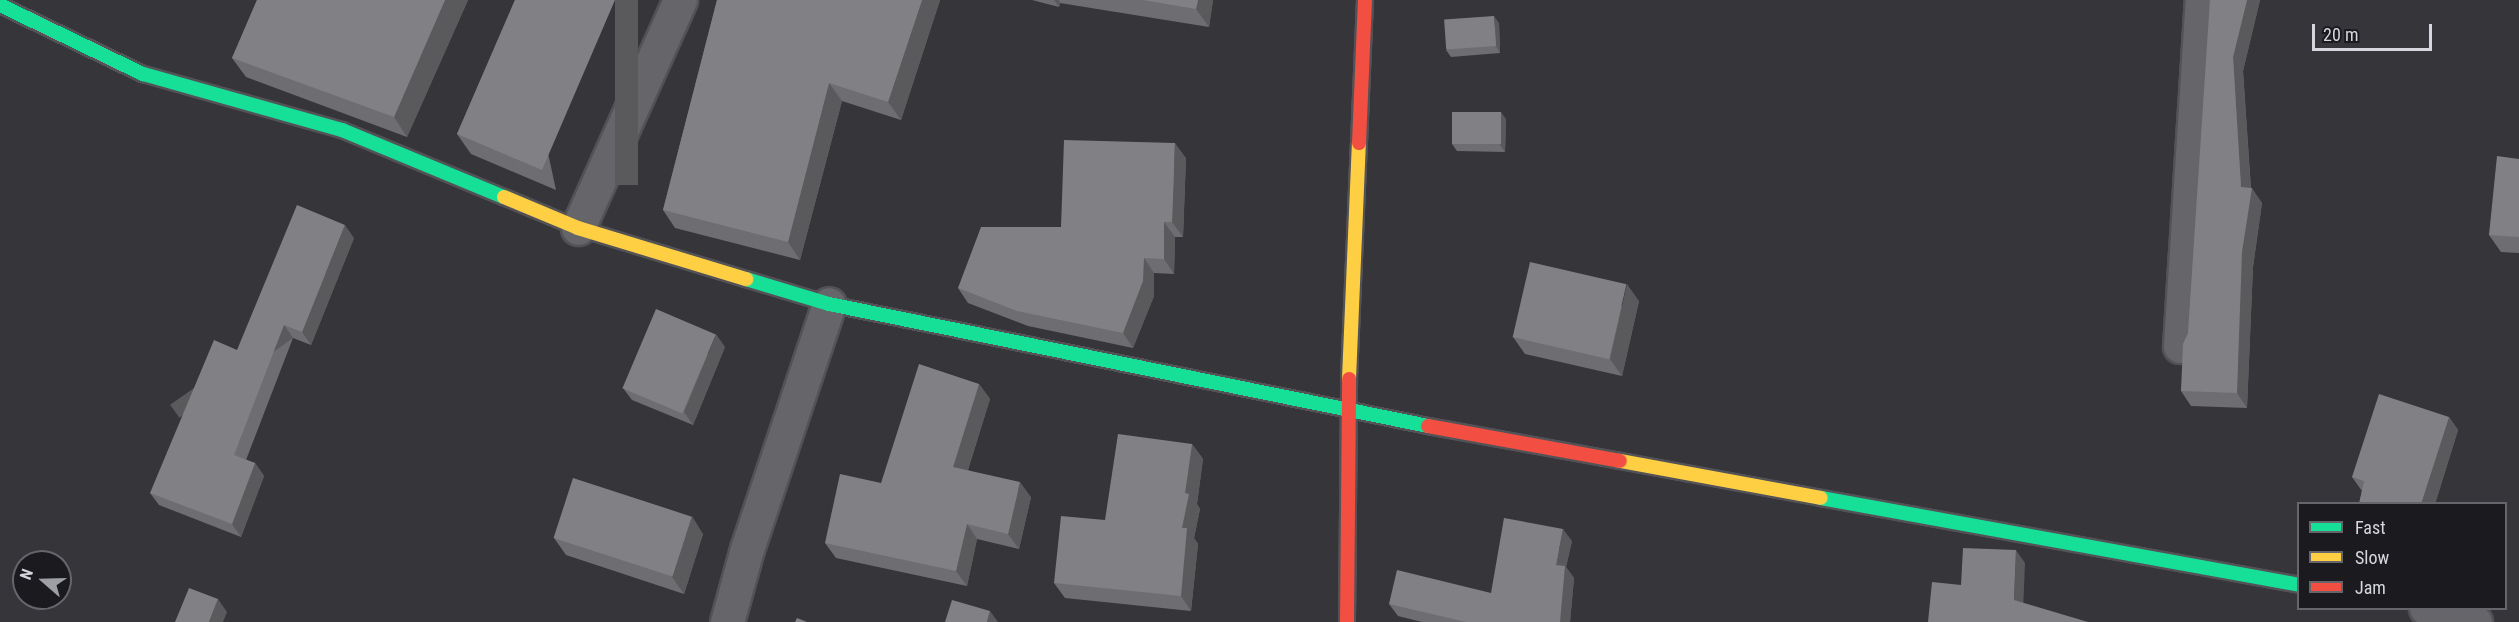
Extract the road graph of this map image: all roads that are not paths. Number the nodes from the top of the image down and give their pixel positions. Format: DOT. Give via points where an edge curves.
graph roads {
  1 [pos="680,0"];
  2 [pos="1365,0"];
  3 [pos="2202,0"];
  4 [pos="0,5"];
  5 [pos="578,228"];
  6 [pos="829,304"];
  7 [pos="2181,346"];
  8 [pos="1348,411"];
  9 [pos="2297,585"];
  10 [pos="2430,610"];
  11 [pos="727,622"];
  12 [pos="1347,622"];
  13 [pos="2475,622"];
  1 -- 5 [label="street"];
  2 -- 8 [label="street"];
  3 -- 7 [label="street"];
  4 -- 5 [label="street" via="143,74 342,130"];
  5 -- 6 [label="street"];
  6 -- 8 [label="street"];
  6 -- 11 [label="street" via="747,549"];
  8 -- 9 [label="street"];
  8 -- 12 [label="street"];
  10 -- 13 [label="street"];
}
